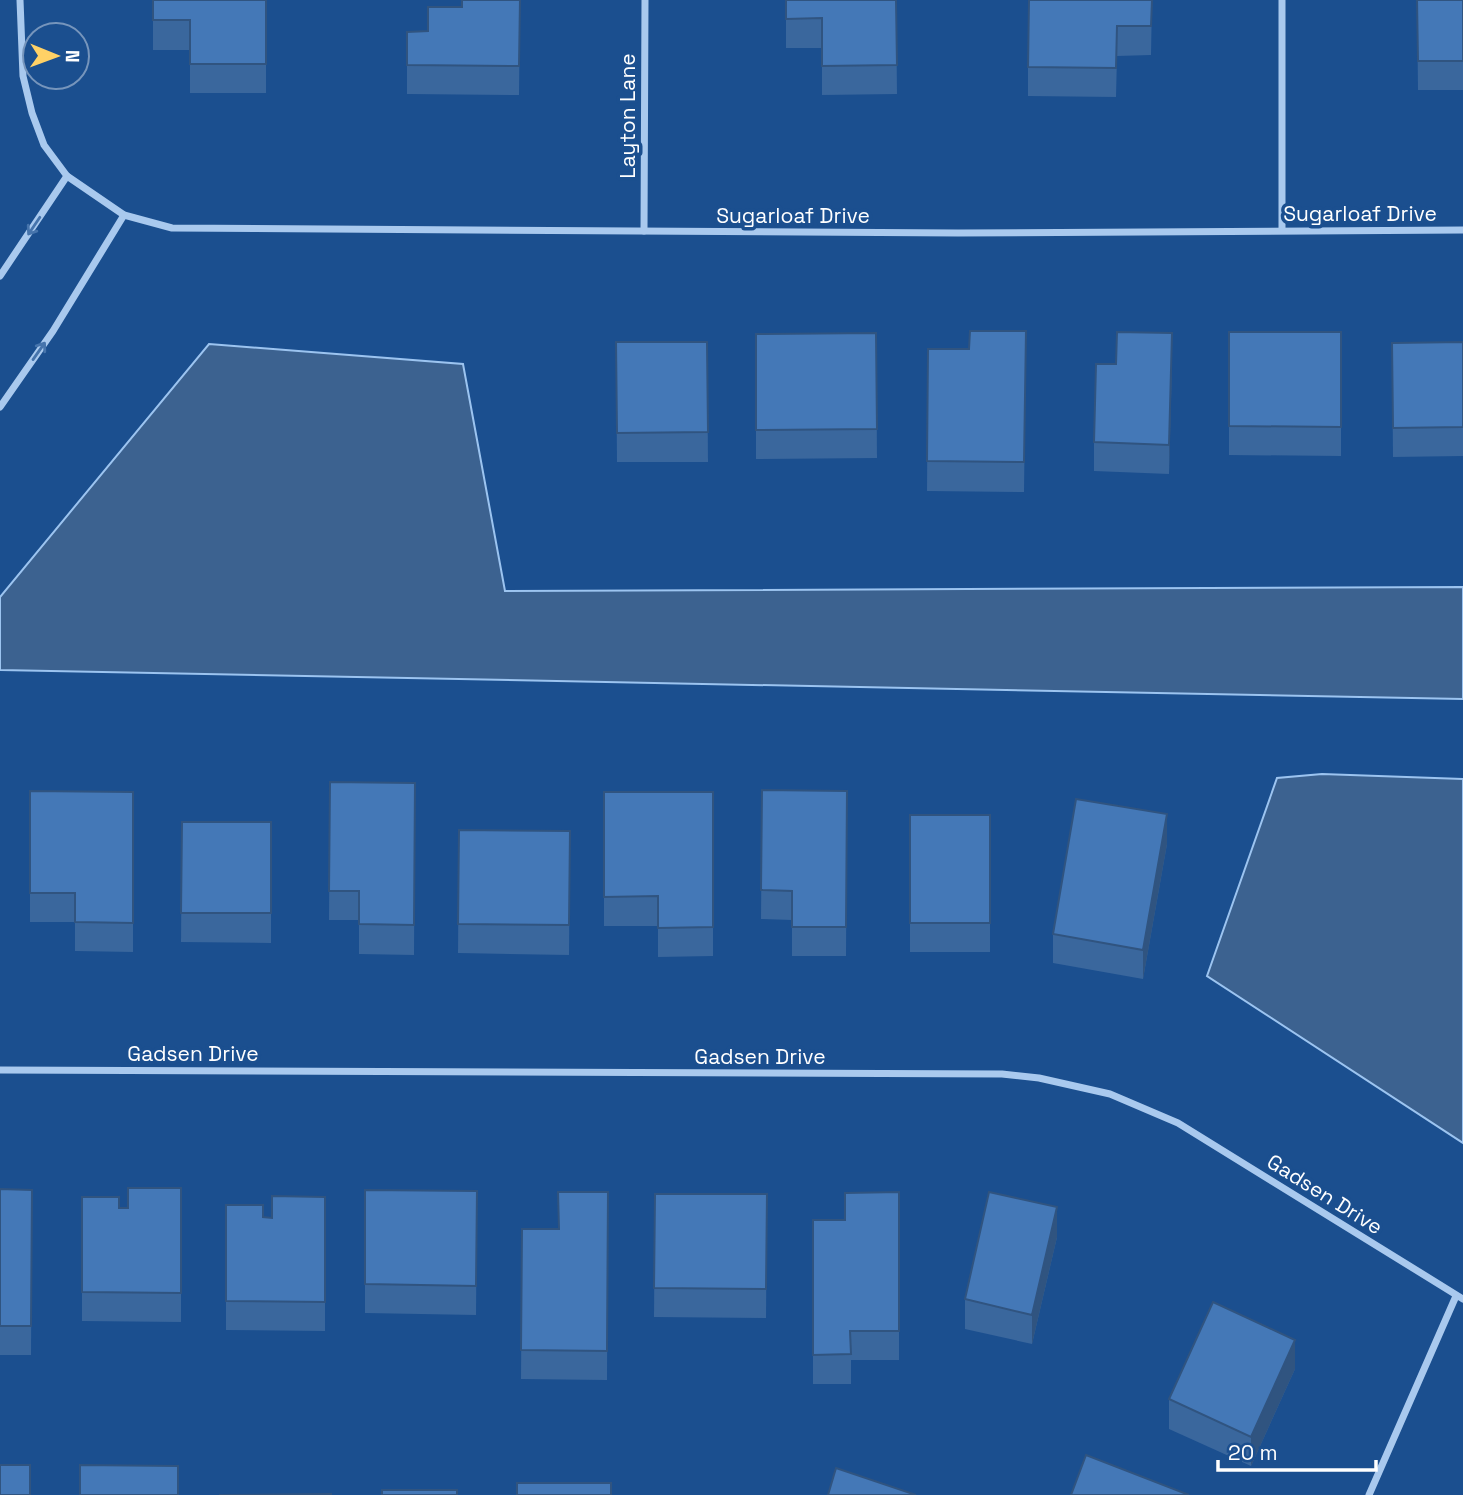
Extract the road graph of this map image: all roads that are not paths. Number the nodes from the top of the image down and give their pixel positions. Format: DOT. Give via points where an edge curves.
graph roads {
  1 [pos="20,0"];
  2 [pos="645,0"];
  3 [pos="1282,0"];
  4 [pos="67,176"];
  5 [pos="124,215"];
  6 [pos="1282,230"];
  7 [pos="1463,230"];
  8 [pos="644,231"];
  9 [pos="0,276"];
  10 [pos="0,407"];
  11 [pos="0,1070"];
  12 [pos="1460,1297"];
  13 [pos="1369,1495"];
  1 -- 4 [label="street, Sugarloaf Drive" via="23,76 32,113 44,145"];
  2 -- 8 [label="street, Layton Lane"];
  3 -- 6 [label="street"];
  4 -- 5 [label="street, Sugarloaf Drive"];
  4 -- 9 [label="street, one-way"];
  5 -- 8 [label="street, Sugarloaf Drive" via="172,228"];
  10 -- 5 [label="street, one-way"];
  6 -- 7 [label="street, Sugarloaf Drive"];
  6 -- 8 [label="street, Sugarloaf Drive"];
  11 -- 12 [label="street, Gadsen Drive" via="1002,1074 1039,1078 1110,1094 1178,1123"];
  12 -- 13 [label="street"];
}
